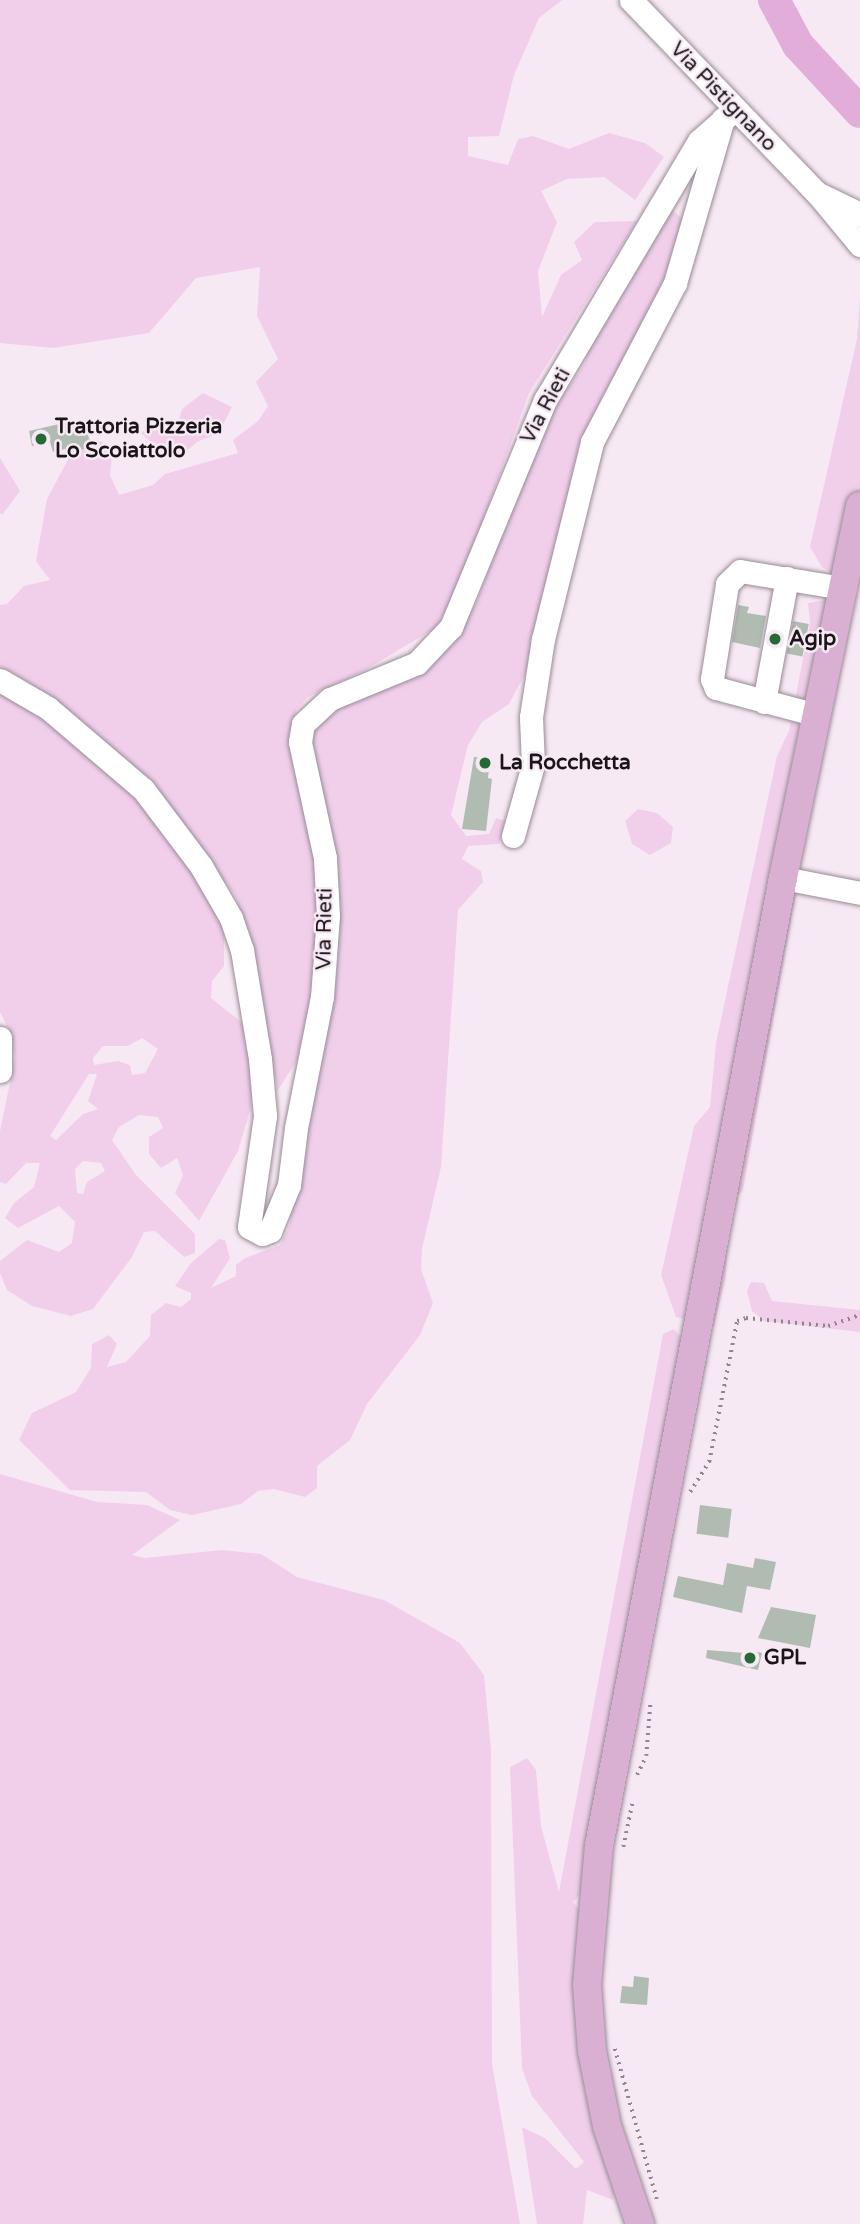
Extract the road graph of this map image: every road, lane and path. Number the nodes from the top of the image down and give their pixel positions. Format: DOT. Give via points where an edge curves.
graph roads {
  1 [pos="631,0"];
  2 [pos="729,114"];
  3 [pos="816,192"];
  4 [pos="860,214"];
  5 [pos="860,245"];
  6 [pos="860,506"];
  7 [pos="788,578"];
  8 [pos="843,588"];
  9 [pos="0,680"];
  10 [pos="764,702"];
  11 [pos="817,715"];
  12 [pos="513,836"];
  13 [pos="783,878"];
  14 [pos="860,892"];
  15 [pos="0,1038"];
  16 [pos="0,1071"];
  17 [pos="860,1315"];
  18 [pos="690,1492"];
  19 [pos="652,1693"];
  20 [pos="635,1787"];
  21 [pos="632,1800"];
  22 [pos="622,1852"];
  23 [pos="609,2042"];
  24 [pos="650,2218"];
  1 -- 2 [label="street, Via Pistignano"];
  2 -- 3 [label="street, Via Pistignano"];
  2 -- 9 [label="street, Via Rieti" via="686,163 545,400 451,627 417,663 330,699 303,724 300,742 325,858 328,916 322,997 289,1185 270,1231 262,1234 248,1227 265,1116 242,950 231,918 201,866 143,789 48,708"];
  2 -- 12 [label="street" via="676,283 592,443 543,639 531,717 533,765"];
  3 -- 4 [label="street"];
  3 -- 5 [label="street"];
  6 -- 8 [label="main road"];
  7 -- 8 [label="street"];
  7 -- 10 [label="street"];
  7 -- 10 [label="street" via="740,571 727,584 712,679 716,688"];
  8 -- 11 [label="main road"];
  10 -- 11 [label="street"];
  11 -- 13 [label="main road"];
  13 -- 14 [label="street"];
  13 -- 24 [label="main road" via="595,1885 587,1985 592,2051 607,2126"];
  15 -- 16 [label="street"];
  17 -- 18 [label="path" via="828,1326 737,1321 709,1462"];
  19 -- 20 [label="path" via="646,1756"];
  21 -- 22 [label="path"];
  23 -- 24 [label="path" via="620,2055"];
}
